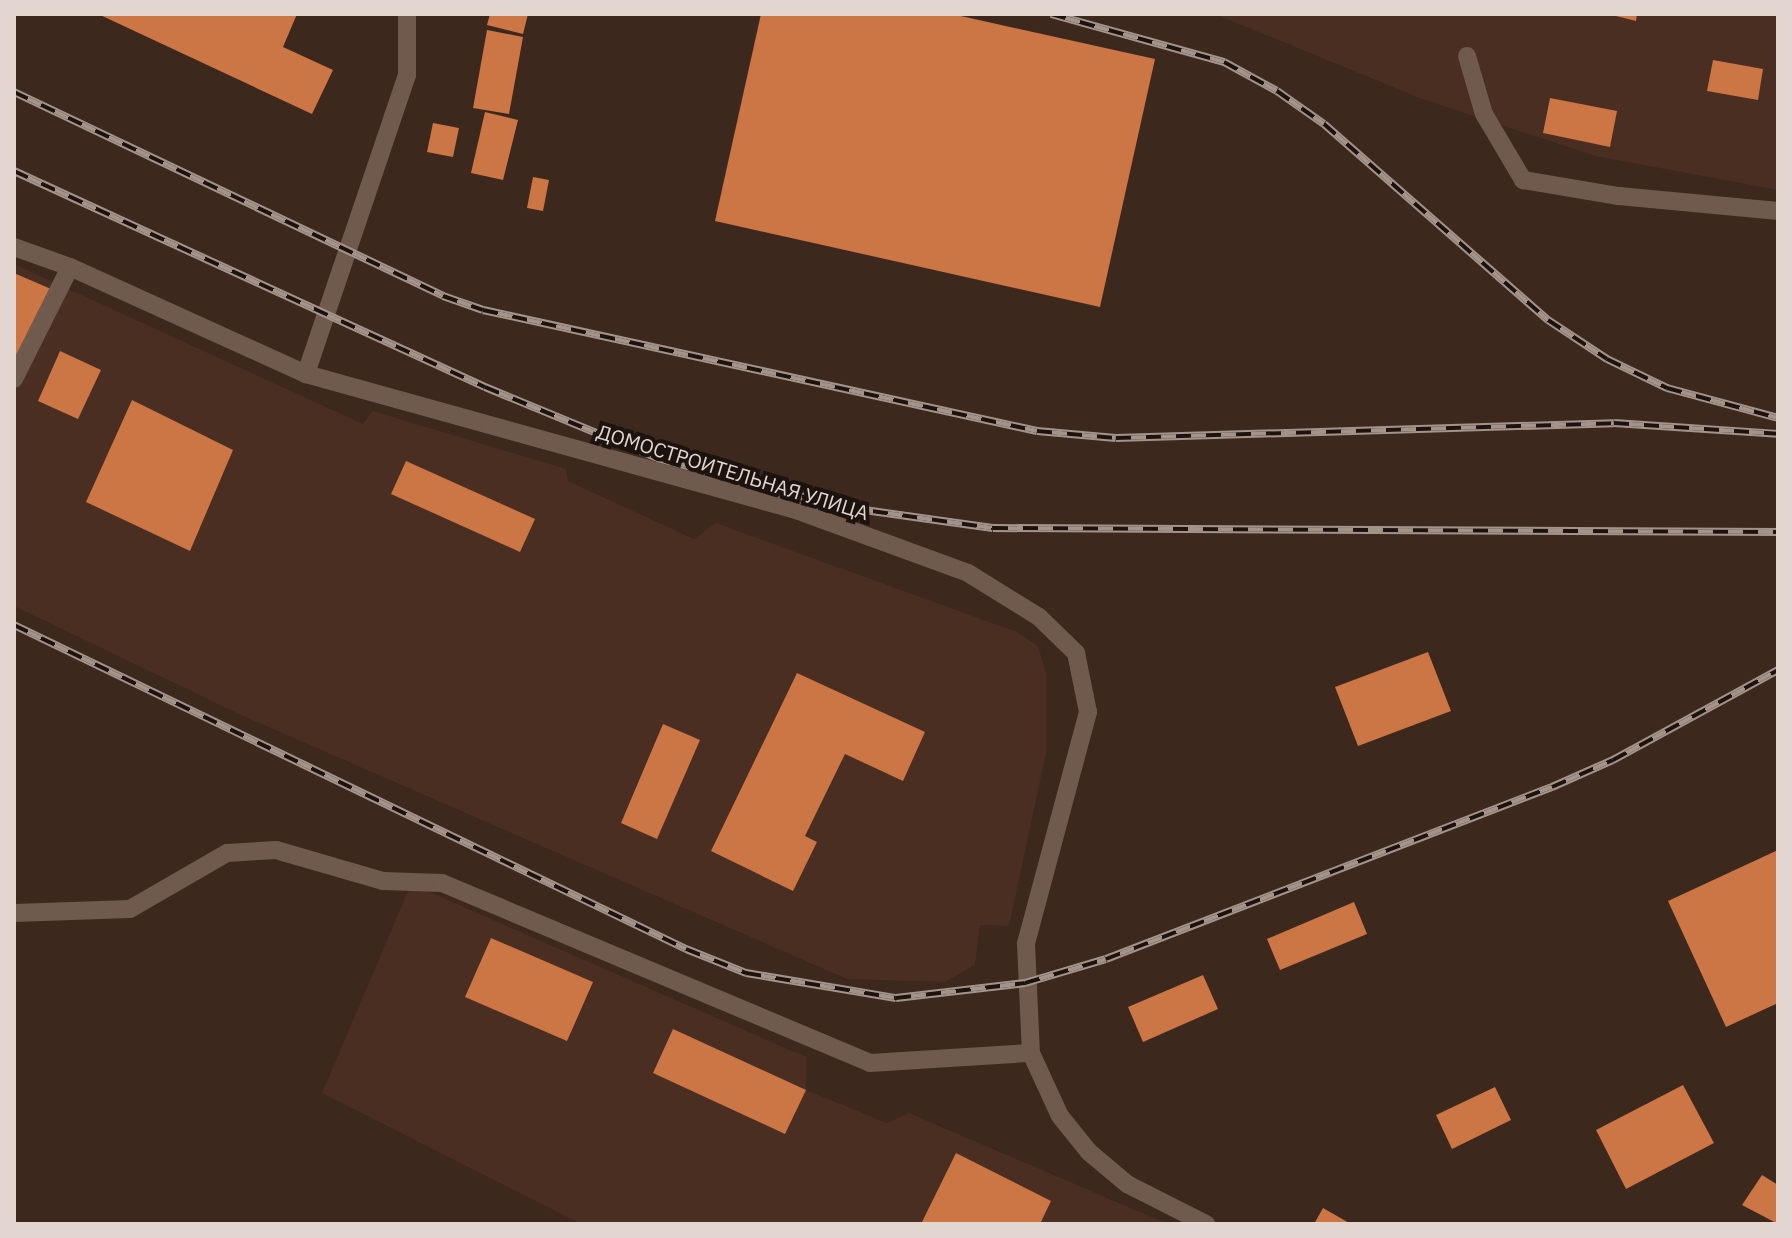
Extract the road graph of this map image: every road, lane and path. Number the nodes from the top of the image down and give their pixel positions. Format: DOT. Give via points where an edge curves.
graph roads {
  1 [pos="407,14"];
  2 [pos="1467,56"];
  3 [pos="1778,211"];
  4 [pos="14,247"];
  5 [pos="70,267"];
  6 [pos="306,374"];
  7 [pos="14,379"];
  8 [pos="14,913"];
  9 [pos="1031,1053"];
  10 [pos="1206,1224"];
  1 -- 6 [label="street" via="407,75"];
  2 -- 3 [label="street" via="1484,114 1523,180 1619,196"];
  4 -- 5 [label="street, ДОМОСТРОИТЕЛЬНАЯ УЛИЦА"];
  5 -- 6 [label="street, ДОМОСТРОИТЕЛЬНАЯ УЛИЦА"];
  5 -- 7 [label="street"];
  6 -- 9 [label="street, ДОМОСТРОИТЕЛЬНАЯ УЛИЦА" via="796,510 968,573 1039,617 1076,653 1088,712 1026,944"];
  8 -- 9 [label="street" via="130,909 227,853 276,850 383,881 442,883 870,1063"];
  9 -- 10 [label="street, ДОМОСТРОИТЕЛЬНАЯ УЛИЦА" via="1060,1116 1089,1152 1127,1184"];
}
